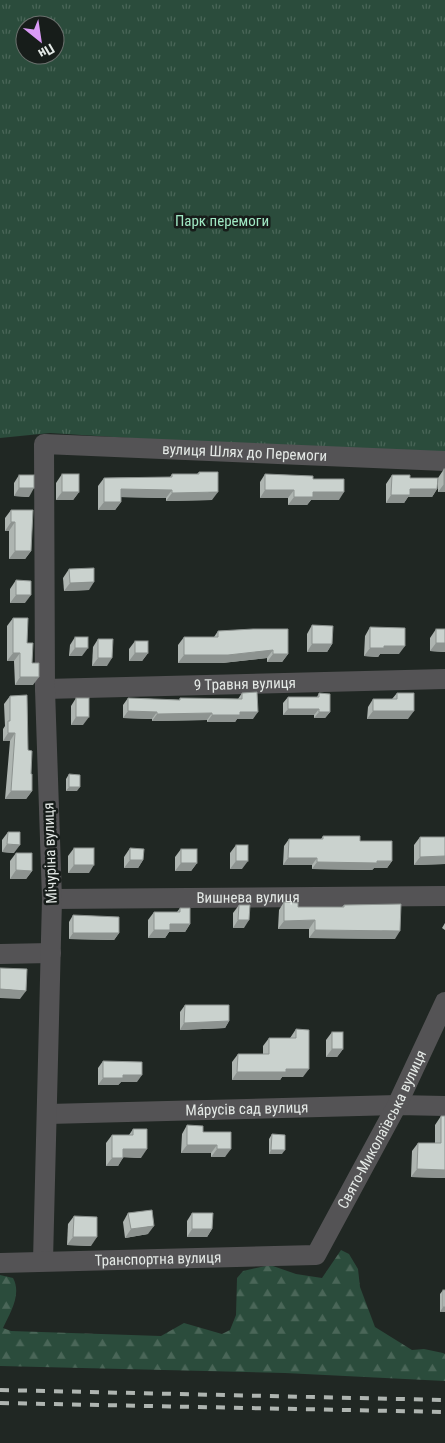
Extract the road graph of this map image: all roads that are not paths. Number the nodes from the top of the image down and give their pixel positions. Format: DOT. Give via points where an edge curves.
graph roads {
  1 [pos="44,444"];
  2 [pos="445,460"];
  3 [pos="445,679"];
  4 [pos="45,689"];
  5 [pos="445,896"];
  6 [pos="52,899"];
  7 [pos="51,953"];
  8 [pos="0,954"];
  9 [pos="445,1002"];
  10 [pos="397,1105"];
  11 [pos="445,1106"];
  12 [pos="48,1114"];
  13 [pos="316,1255"];
  14 [pos="0,1262"];
  15 [pos="44,1262"];
  1 -- 2 [label="street, вулиця Шлях до Перемоги"];
  1 -- 4 [label="street, Мічуріна вулиця"];
  3 -- 4 [label="street, 9 Травня вулиця"];
  4 -- 6 [label="street, Мічуріна вулиця"];
  5 -- 6 [label="street, Вишнева вулиця"];
  6 -- 7 [label="street, Мічуріна вулиця"];
  7 -- 8 [label="street"];
  7 -- 12 [label="street, Мічуріна вулиця"];
  9 -- 10 [label="street, Свято-Миколаївська вулиця"];
  10 -- 11 [label="street, Мáрусів сад вулиця"];
  10 -- 12 [label="street, Мáрусів сад вулиця"];
  10 -- 13 [label="street, Свято-Миколаївська вулиця"];
  12 -- 15 [label="street, Мічуріна вулиця"];
  13 -- 15 [label="street, Транспортна вулиця"];
  14 -- 15 [label="street, Транспортна вулиця"];
}
